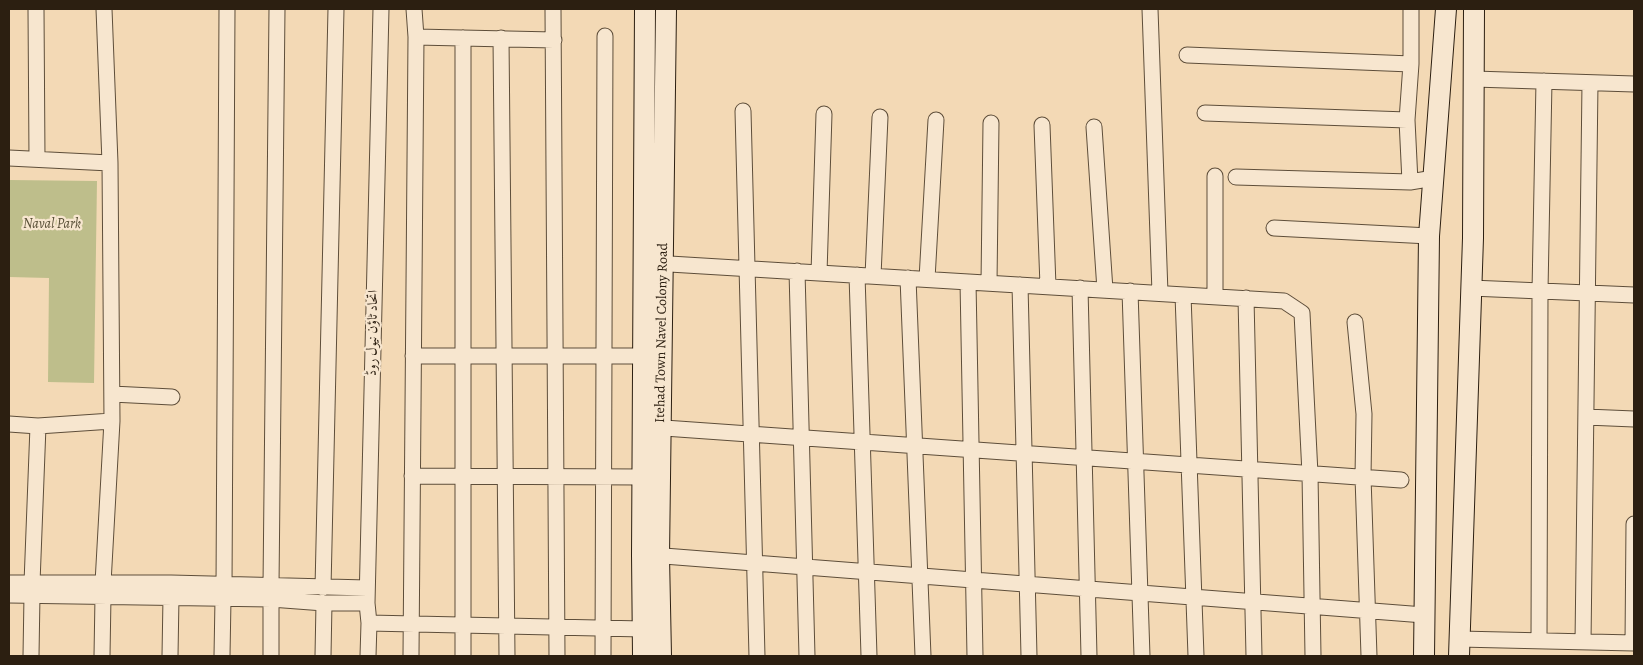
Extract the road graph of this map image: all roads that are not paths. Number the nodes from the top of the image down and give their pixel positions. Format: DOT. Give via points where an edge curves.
graph roads {
  1 [pos="36,9"];
  2 [pos="104,9"];
  3 [pos="227,9"];
  4 [pos="277,9"];
  5 [pos="336,9"];
  6 [pos="381,9"];
  7 [pos="414,9"];
  8 [pos="553,9"];
  9 [pos="645,9"];
  10 [pos="666,9"];
  11 [pos="1150,9"];
  12 [pos="1411,9"];
  13 [pos="1446,9"];
  14 [pos="1474,9"];
  15 [pos="416,36"];
  16 [pos="605,36"];
  17 [pos="463,38"];
  18 [pos="500,38"];
  19 [pos="554,40"];
  20 [pos="1187,55"];
  21 [pos="1411,64"];
  22 [pos="1474,79"];
  23 [pos="1544,81"];
  24 [pos="1590,83"];
  25 [pos="1634,84"];
  26 [pos="743,111"];
  27 [pos="1205,113"];
  28 [pos="824,114"];
  29 [pos="880,117"];
  30 [pos="936,120"];
  31 [pos="1407,120"];
  32 [pos="990,123"];
  33 [pos="1042,125"];
  34 [pos="1094,127"];
  35 [pos="9,158"];
  36 [pos="37,159"];
  37 [pos="110,163"];
  38 [pos="1215,176"];
  39 [pos="1236,177"];
  40 [pos="1434,178"];
  41 [pos="1410,182"];
  42 [pos="1274,228"];
  43 [pos="1429,236"];
  44 [pos="653,263"];
  45 [pos="747,268"];
  46 [pos="797,271"];
  47 [pos="819,273"];
  48 [pos="856,275"];
  49 [pos="873,276"];
  50 [pos="908,278"];
  51 [pos="928,279"];
  52 [pos="968,282"];
  53 [pos="989,283"];
  54 [pos="1020,285"];
  55 [pos="1048,286"];
  56 [pos="1080,288"];
  57 [pos="1471,288"];
  58 [pos="1104,290"];
  59 [pos="1130,291"];
  60 [pos="1540,291"];
  61 [pos="1160,293"];
  62 [pos="1587,293"];
  63 [pos="1184,295"];
  64 [pos="1634,295"];
  65 [pos="1215,296"];
  66 [pos="1246,298"];
  67 [pos="1355,322"];
  68 [pos="413,356"];
  69 [pos="463,356"];
  70 [pos="504,356"];
  71 [pos="556,356"];
  72 [pos="604,356"];
  73 [pos="644,356"];
  74 [pos="112,394"];
  75 [pos="172,397"];
  76 [pos="1586,418"];
  77 [pos="1634,419"];
  78 [pos="112,421"];
  79 [pos="9,424"];
  80 [pos="38,426"];
  81 [pos="652,427"];
  82 [pos="751,434"];
  83 [pos="801,438"];
  84 [pos="862,442"];
  85 [pos="915,446"];
  86 [pos="971,450"];
  87 [pos="1024,454"];
  88 [pos="1084,458"];
  89 [pos="1136,461"];
  90 [pos="1189,465"];
  91 [pos="1250,470"];
  92 [pos="1310,474"];
  93 [pos="412,476"];
  94 [pos="463,476"];
  95 [pos="506,476"];
  96 [pos="556,477"];
  97 [pos="603,477"];
  98 [pos="1363,477"];
  99 [pos="643,478"];
  100 [pos="1401,480"];
  101 [pos="1634,524"];
  102 [pos="1634,545"];
  103 [pos="650,555"];
  104 [pos="754,563"];
  105 [pos="805,567"];
  106 [pos="866,572"];
  107 [pos="920,576"];
  108 [pos="973,580"];
  109 [pos="9,583"];
  110 [pos="1027,584"];
  111 [pos="32,589"];
  112 [pos="1088,589"];
  113 [pos="103,590"];
  114 [pos="224,592"];
  115 [pos="271,593"];
  116 [pos="1140,593"];
  117 [pos="9,595"];
  118 [pos="1634,595"];
  119 [pos="324,596"];
  120 [pos="367,596"];
  121 [pos="171,597"];
  122 [pos="1194,597"];
  123 [pos="1253,602"];
  124 [pos="1312,607"];
  125 [pos="1368,611"];
  126 [pos="1424,615"];
  127 [pos="369,623"];
  128 [pos="411,623"];
  129 [pos="463,625"];
  130 [pos="507,626"];
  131 [pos="558,627"];
  132 [pos="603,628"];
  133 [pos="644,629"];
  134 [pos="1538,641"];
  135 [pos="1583,642"];
  136 [pos="1634,643"];
  137 [pos="1459,648"];
  138 [pos="31,656"];
  139 [pos="102,656"];
  140 [pos="170,656"];
  141 [pos="222,656"];
  142 [pos="271,656"];
  143 [pos="323,656"];
  144 [pos="368,656"];
  145 [pos="411,656"];
  146 [pos="463,656"];
  147 [pos="507,656"];
  148 [pos="557,656"];
  149 [pos="603,656"];
  150 [pos="644,656"];
  151 [pos="661,656"];
  152 [pos="757,656"];
  153 [pos="807,656"];
  154 [pos="869,656"];
  155 [pos="924,656"];
  156 [pos="975,656"];
  157 [pos="1029,656"];
  158 [pos="1089,656"];
  159 [pos="1142,656"];
  160 [pos="1196,656"];
  161 [pos="1254,656"];
  162 [pos="1313,656"];
  163 [pos="1370,656"];
  164 [pos="1424,656"];
  1 -- 36 [label="street"];
  2 -- 37 [label="street"];
  3 -- 114 [label="street"];
  4 -- 115 [label="street"];
  5 -- 119 [label="street"];
  6 -- 120 [label="street, اتحاد ٹاؤن نیول روڈ"];
  7 -- 15 [label="street"];
  8 -- 19 [label="street"];
  9 -- 44 [label="street, Itehad Town Navel Colony Road"];
  10 -- 44 [label="street, Itehad Town Navel Colony Road"];
  11 -- 61 [label="street"];
  12 -- 21 [label="street"];
  13 -- 40 [label="street"];
  14 -- 22 [label="street"];
  15 -- 17 [label="street"];
  15 -- 68 [label="street"];
  16 -- 72 [label="street"];
  17 -- 18 [label="street"];
  17 -- 69 [label="street"];
  18 -- 19 [label="street"];
  18 -- 70 [label="street"];
  19 -- 71 [label="street"];
  20 -- 21 [label="street"];
  21 -- 31 [label="street"];
  22 -- 23 [label="street"];
  22 -- 57 [label="street"];
  23 -- 24 [label="street"];
  23 -- 60 [label="street"];
  24 -- 25 [label="street"];
  24 -- 62 [label="street"];
  26 -- 45 [label="street"];
  27 -- 31 [label="street"];
  28 -- 47 [label="street"];
  29 -- 49 [label="street"];
  30 -- 51 [label="street"];
  31 -- 41 [label="street"];
  32 -- 53 [label="street"];
  33 -- 55 [label="street"];
  34 -- 58 [label="street"];
  35 -- 36 [label="street"];
  36 -- 37 [label="street"];
  37 -- 74 [label="street"];
  38 -- 65 [label="street"];
  39 -- 41 [label="street"];
  40 -- 41 [label="street"];
  40 -- 43 [label="street"];
  42 -- 43 [label="street"];
  43 -- 126 [label="street"];
  44 -- 45 [label="street"];
  44 -- 73 [label="street, Itehad Town Navel Colony Road"];
  44 -- 81 [label="street, Itehad Town Navel Colony Road"];
  45 -- 46 [label="street"];
  45 -- 82 [label="street"];
  46 -- 47 [label="street"];
  46 -- 83 [label="street"];
  47 -- 48 [label="street"];
  48 -- 49 [label="street"];
  48 -- 84 [label="street"];
  49 -- 50 [label="street"];
  50 -- 51 [label="street"];
  50 -- 85 [label="street"];
  51 -- 52 [label="street"];
  52 -- 53 [label="street"];
  52 -- 86 [label="street"];
  53 -- 54 [label="street"];
  54 -- 55 [label="street"];
  54 -- 87 [label="street"];
  55 -- 56 [label="street"];
  56 -- 58 [label="street"];
  56 -- 88 [label="street"];
  57 -- 60 [label="street"];
  57 -- 137 [label="street"];
  58 -- 59 [label="street"];
  59 -- 61 [label="street"];
  59 -- 89 [label="street"];
  60 -- 62 [label="street"];
  60 -- 134 [label="street"];
  61 -- 63 [label="street"];
  62 -- 64 [label="street"];
  62 -- 76 [label="street"];
  63 -- 65 [label="street"];
  63 -- 90 [label="street"];
  65 -- 66 [label="street"];
  66 -- 91 [label="street"];
  66 -- 92 [label="street" via="1284,301 1302,313"];
  67 -- 98 [label="street" via="1364,414"];
  68 -- 69 [label="street"];
  68 -- 93 [label="street"];
  69 -- 70 [label="street"];
  69 -- 94 [label="street"];
  70 -- 71 [label="street"];
  70 -- 95 [label="street"];
  71 -- 72 [label="street"];
  71 -- 96 [label="street"];
  72 -- 73 [label="street"];
  72 -- 97 [label="street"];
  73 -- 81 [label="street, Itehad Town Navel Colony Road"];
  74 -- 75 [label="street"];
  74 -- 78 [label="street"];
  76 -- 77 [label="street"];
  76 -- 135 [label="street"];
  78 -- 80 [label="street"];
  78 -- 113 [label="street"];
  79 -- 80 [label="street"];
  80 -- 111 [label="street"];
  81 -- 82 [label="street"];
  81 -- 99 [label="street, Itehad Town Navel Colony Road"];
  81 -- 103 [label="street, Itehad Town Navel Colony Road"];
  82 -- 83 [label="street"];
  82 -- 104 [label="street"];
  83 -- 84 [label="street"];
  83 -- 105 [label="street"];
  84 -- 85 [label="street"];
  84 -- 106 [label="street"];
  85 -- 86 [label="street"];
  85 -- 107 [label="street"];
  86 -- 87 [label="street"];
  86 -- 108 [label="street"];
  87 -- 88 [label="street"];
  87 -- 110 [label="street"];
  88 -- 89 [label="street"];
  88 -- 112 [label="street"];
  89 -- 90 [label="street"];
  89 -- 116 [label="street"];
  90 -- 91 [label="street"];
  90 -- 122 [label="street"];
  91 -- 92 [label="street"];
  91 -- 123 [label="street"];
  92 -- 98 [label="street"];
  92 -- 124 [label="street"];
  93 -- 94 [label="street"];
  93 -- 128 [label="street"];
  94 -- 95 [label="street"];
  94 -- 129 [label="street"];
  95 -- 96 [label="street"];
  95 -- 130 [label="street"];
  96 -- 97 [label="street"];
  96 -- 131 [label="street"];
  97 -- 99 [label="street"];
  97 -- 132 [label="street"];
  98 -- 100 [label="street"];
  98 -- 125 [label="street"];
  99 -- 103 [label="street, Itehad Town Navel Colony Road"];
  101 -- 102 [label="street"];
  102 -- 118 [label="street"];
  103 -- 104 [label="street"];
  103 -- 133 [label="street, Itehad Town Navel Colony Road"];
  103 -- 151 [label="street, Itehad Town Navel Colony Road"];
  104 -- 105 [label="street"];
  104 -- 152 [label="street"];
  105 -- 106 [label="street"];
  105 -- 153 [label="street"];
  106 -- 107 [label="street"];
  106 -- 154 [label="street"];
  107 -- 108 [label="street"];
  107 -- 155 [label="street"];
  108 -- 110 [label="street"];
  108 -- 156 [label="street"];
  109 -- 111 [label="street"];
  110 -- 112 [label="street"];
  110 -- 157 [label="street"];
  111 -- 113 [label="street"];
  111 -- 117 [label="street"];
  111 -- 138 [label="street"];
  112 -- 116 [label="street"];
  112 -- 158 [label="street"];
  113 -- 114 [label="street"];
  113 -- 121 [label="street"];
  113 -- 139 [label="street"];
  114 -- 115 [label="street"];
  114 -- 121 [label="street"];
  114 -- 141 [label="street"];
  115 -- 119 [label="street"];
  115 -- 142 [label="street"];
  116 -- 122 [label="street"];
  116 -- 159 [label="street"];
  118 -- 136 [label="street"];
  119 -- 120 [label="street"];
  119 -- 143 [label="street"];
  120 -- 127 [label="street, اتحاد ٹاؤن نیول روڈ"];
  121 -- 140 [label="street"];
  122 -- 123 [label="street"];
  122 -- 160 [label="street"];
  123 -- 124 [label="street"];
  123 -- 161 [label="street"];
  124 -- 125 [label="street"];
  124 -- 162 [label="street"];
  125 -- 126 [label="street"];
  125 -- 163 [label="street"];
  126 -- 164 [label="street"];
  127 -- 128 [label="street"];
  127 -- 144 [label="street, اتحاد ٹاؤن نیول روڈ"];
  128 -- 129 [label="street"];
  128 -- 145 [label="street"];
  129 -- 130 [label="street"];
  129 -- 146 [label="street"];
  130 -- 131 [label="street"];
  130 -- 147 [label="street"];
  131 -- 132 [label="street"];
  131 -- 148 [label="street"];
  132 -- 133 [label="street"];
  132 -- 149 [label="street"];
  133 -- 150 [label="street, Itehad Town Navel Colony Road"];
  134 -- 135 [label="street"];
  134 -- 137 [label="street"];
  135 -- 136 [label="street"];
}
